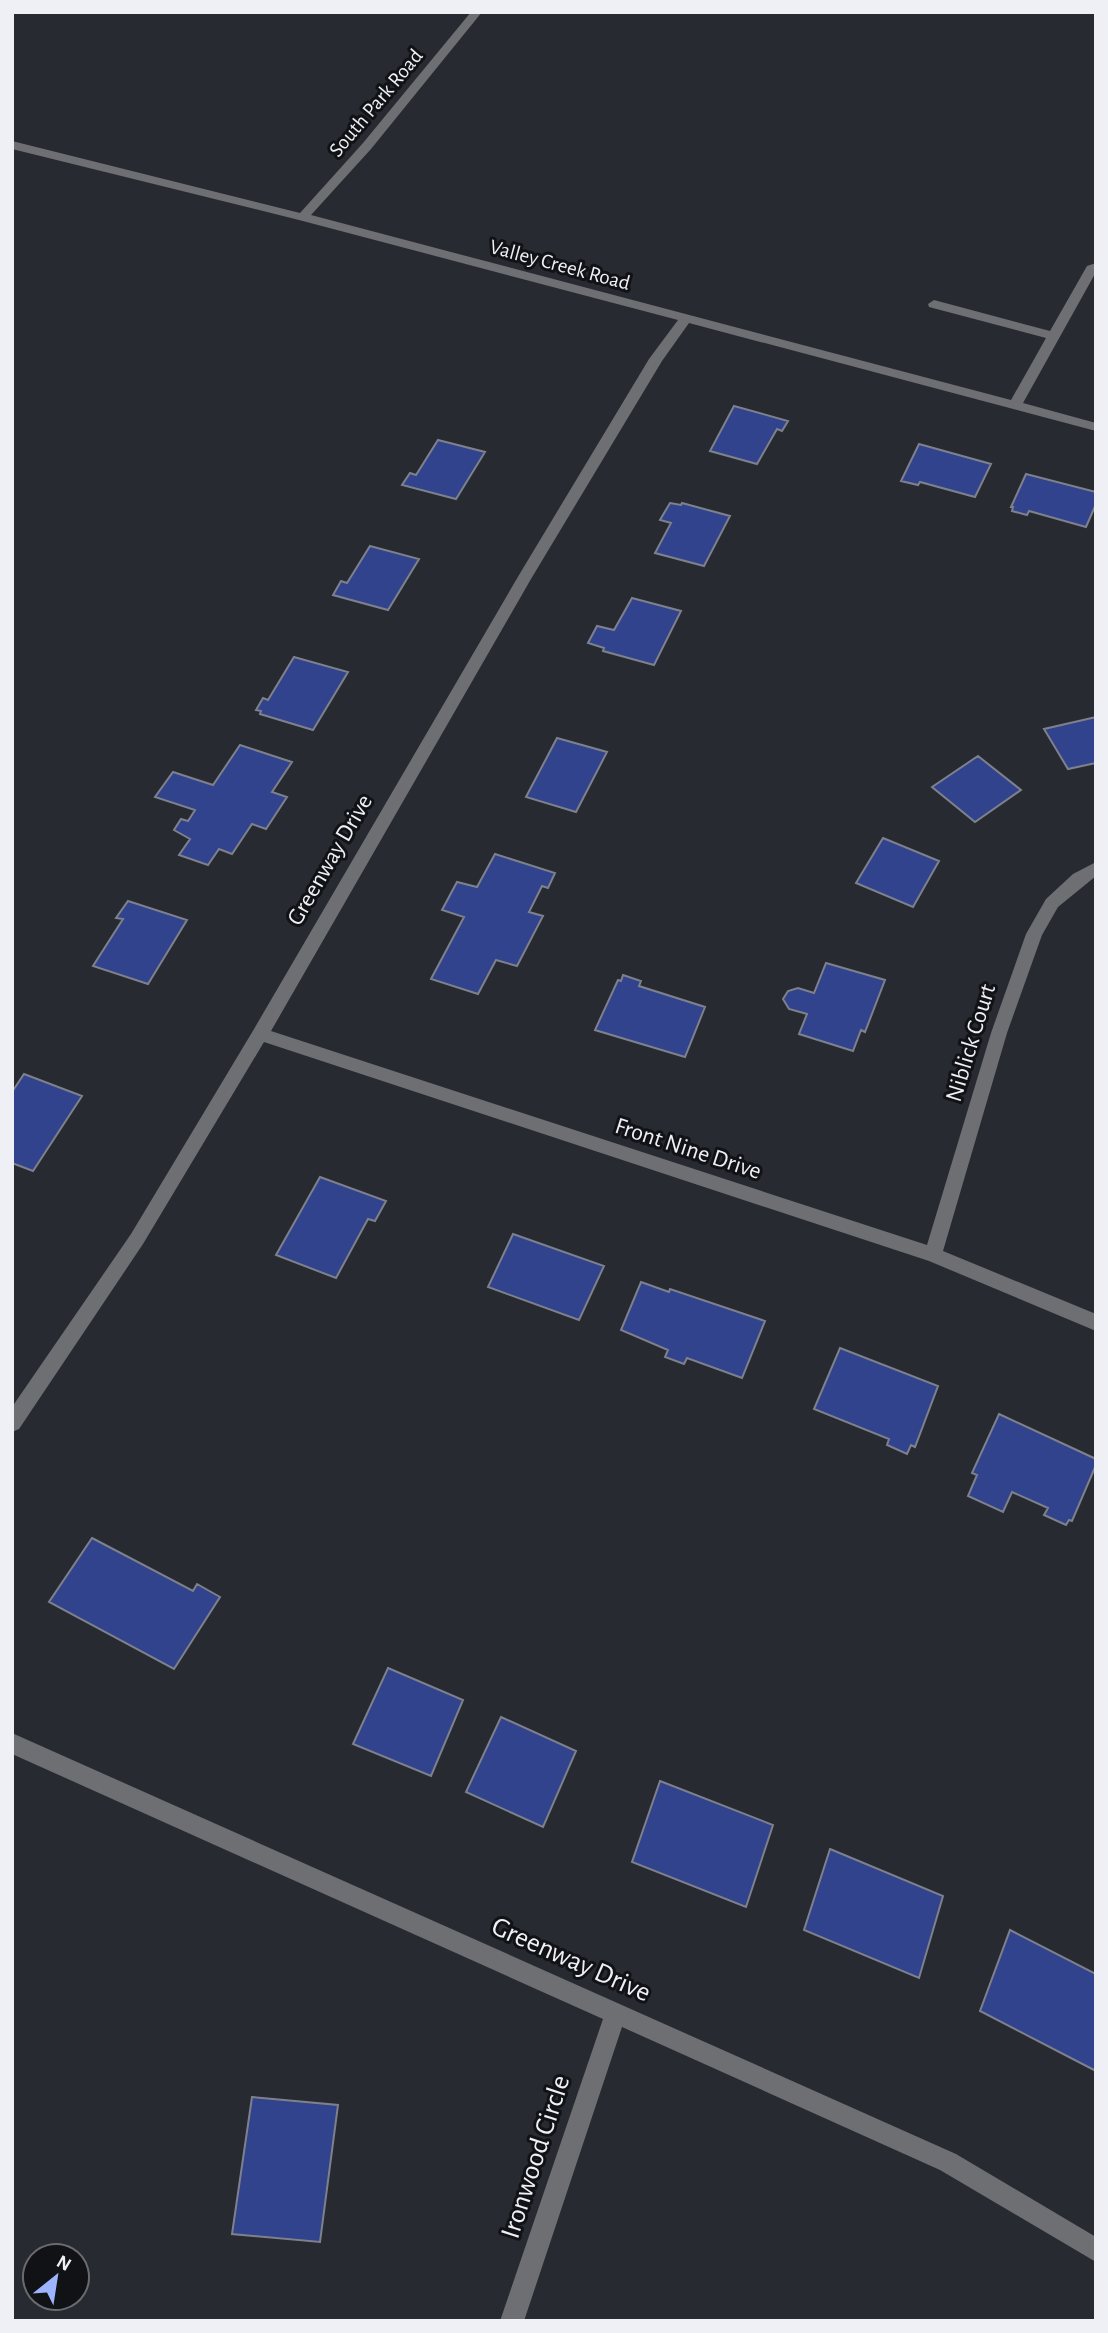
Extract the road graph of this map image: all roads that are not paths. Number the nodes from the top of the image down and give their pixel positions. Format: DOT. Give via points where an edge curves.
graph roads {
  1 [pos="477,12"];
  2 [pos="12,145"];
  3 [pos="303,217"];
  4 [pos="1093,267"];
  5 [pos="934,304"];
  6 [pos="685,318"];
  7 [pos="1055,335"];
  8 [pos="1015,405"];
  9 [pos="1096,427"];
  10 [pos="1096,868"];
  11 [pos="260,1034"];
  12 [pos="933,1255"];
  13 [pos="1096,1323"];
  14 [pos="12,1423"];
  15 [pos="12,1743"];
  16 [pos="615,2012"];
  17 [pos="1096,2250"];
  18 [pos="512,2321"];
  1 -- 3 [label="street, South Park Road"];
  2 -- 3 [label="street, Valley Creek Road"];
  3 -- 6 [label="street, Valley Creek Road"];
  4 -- 7 [label="street"];
  5 -- 7 [label="street"];
  6 -- 8 [label="street, Valley Creek Road"];
  6 -- 11 [label="street, Greenway Drive" via="531,567"];
  7 -- 8 [label="street"];
  8 -- 9 [label="street, Valley Creek Road"];
  10 -- 12 [label="street, Niblick Court" via="1052,903 1034,934 1003,1020"];
  11 -- 12 [label="street, Front Nine Drive"];
  11 -- 14 [label="street, Greenway Drive" via="137,1239"];
  12 -- 13 [label="street, Front Nine Drive"];
  15 -- 16 [label="street, Greenway Drive"];
  16 -- 17 [label="street, Greenway Drive" via="948,2162"];
  16 -- 18 [label="street, Ironwood Circle"];
}
